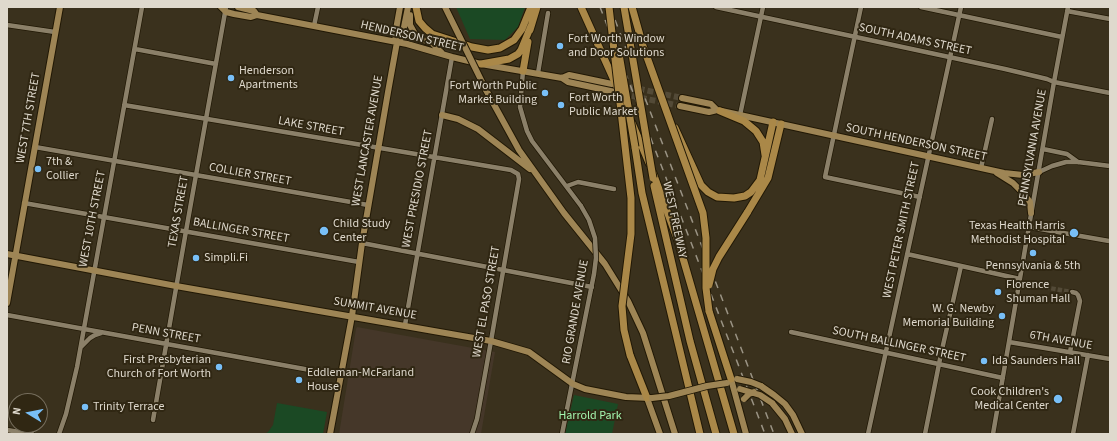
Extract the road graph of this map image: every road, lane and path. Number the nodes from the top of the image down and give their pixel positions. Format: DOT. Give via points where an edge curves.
graph roads {
  1 [pos="60,7"];
  2 [pos="142,7"];
  3 [pos="238,7"];
  4 [pos="318,7"];
  5 [pos="400,7"];
  6 [pos="409,7"];
  7 [pos="416,7"];
  8 [pos="445,7"];
  9 [pos="531,7"];
  10 [pos="537,7"];
  11 [pos="576,7"];
  12 [pos="581,7"];
  13 [pos="610,7"];
  14 [pos="624,7"];
  15 [pos="632,7"];
  16 [pos="716,7"];
  17 [pos="763,7"];
  18 [pos="861,7"];
  19 [pos="920,7"];
  20 [pos="961,7"];
  21 [pos="224,9"];
  22 [pos="1068,9"];
  23 [pos="548,13"];
  24 [pos="257,15"];
  25 [pos="960,15"];
  26 [pos="761,17"];
  27 [pos="1110,19"];
  28 [pos="7,25"];
  29 [pos="314,26"];
  30 [pos="531,26"];
  31 [pos="55,32"];
  32 [pos="592,33"];
  33 [pos="855,37"];
  34 [pos="1062,38"];
  35 [pos="397,42"];
  36 [pos="135,49"];
  37 [pos="443,54"];
  38 [pos="452,57"];
  39 [pos="950,57"];
  40 [pos="216,64"];
  41 [pos="481,64"];
  42 [pos="522,71"];
  43 [pos="538,74"];
  44 [pos="562,78"];
  45 [pos="1054,82"];
  46 [pos="612,84"];
  47 [pos="615,92"];
  48 [pos="1110,93"];
  49 [pos="682,98"];
  50 [pos="124,106"];
  51 [pos="680,106"];
  52 [pos="665,108"];
  53 [pos="718,110"];
  54 [pos="442,115"];
  55 [pos="740,115"];
  56 [pos="206,119"];
  57 [pos="992,119"];
  58 [pos="777,123"];
  59 [pos="834,136"];
  60 [pos="35,147"];
  61 [pos="378,148"];
  62 [pos="1042,149"];
  63 [pos="929,156"];
  64 [pos="434,157"];
  65 [pos="114,161"];
  66 [pos="765,161"];
  67 [pos="1078,162"];
  68 [pos="1110,166"];
  69 [pos="980,168"];
  70 [pos="994,171"];
  71 [pos="1038,172"];
  72 [pos="518,174"];
  73 [pos="536,174"];
  74 [pos="196,175"];
  75 [pos="567,186"];
  76 [pos="614,189"];
  77 [pos="920,197"];
  78 [pos="24,203"];
  79 [pos="368,205"];
  80 [pos="1031,213"];
  81 [pos="104,217"];
  82 [pos="1029,227"];
  83 [pos="186,232"];
  84 [pos="1108,241"];
  85 [pos="362,243"];
  86 [pos="7,254"];
  87 [pos="416,254"];
  88 [pos="907,254"];
  89 [pos="15,256"];
  90 [pos="359,262"];
  91 [pos="961,266"];
  92 [pos="503,270"];
  93 [pos="94,271"];
  94 [pos="1020,281"];
  95 [pos="1032,285"];
  96 [pos="176,286"];
  97 [pos="592,286"];
  98 [pos="1072,292"];
  99 [pos="7,303"];
  100 [pos="709,311"];
  101 [pos="7,315"];
  102 [pos="352,316"];
  103 [pos="405,325"];
  104 [pos="83,330"];
  105 [pos="791,332"];
  106 [pos="103,333"];
  107 [pos="491,341"];
  108 [pos="1009,342"];
  109 [pos="167,344"];
  110 [pos="80,348"];
  111 [pos="886,352"];
  112 [pos="1070,352"];
  113 [pos="1088,355"];
  114 [pos="1110,359"];
  115 [pos="939,364"];
  116 [pos="321,372"];
  117 [pos="1004,378"];
  118 [pos="731,380"];
  119 [pos="573,384"];
  120 [pos="733,387"];
  121 [pos="754,392"];
  122 [pos="650,398"];
  123 [pos="741,415"];
  124 [pos="153,420"];
  125 [pos="7,430"];
  126 [pos="32,434"];
  127 [pos="60,434"];
  128 [pos="330,434"];
  129 [pos="472,434"];
  130 [pos="562,434"];
  131 [pos="660,434"];
  132 [pos="675,434"];
  133 [pos="700,434"];
  134 [pos="716,434"];
  135 [pos="734,434"];
  136 [pos="746,434"];
  137 [pos="792,434"];
  138 [pos="802,434"];
  139 [pos="868,434"];
  140 [pos="925,434"];
  141 [pos="994,434"];
  142 [pos="1073,434"];
  1 -- 31 [label="main road, WEST 7TH STREET"];
  2 -- 36 [label="street, WEST 10TH STREET"];
  3 -- 24 [label="main road, HENDERSON STREET" via="254,11"];
  4 -- 29 [label="street"];
  5 -- 35 [label="main road, WEST LANCASTER AVENUE" via="395,35"];
  6 -- 35 [label="main road, WEST LANCASTER AVENUE" via="402,37"];
  6 -- 37 [label="main road" via="410,25 415,34 420,39 432,43"];
  7 -- 9 [label="highway" via="419,21 432,34 488,50 500,48 514,40 522,29"];
  8 -- 73 [label="main road, bridge" via="486,90 519,150"];
  10 -- 30 [label="highway"];
  11 -- 32 [label="highway"];
  12 -- 32 [label="highway"];
  13 -- 122 [label="highway, bridge" via="631,198 631,234 622,306 624,330 630,355"];
  13 -- 133 [label="highway, WEST FREEWAY, bridge" via="642,193"];
  14 -- 134 [label="highway, WEST FREEWAY, bridge" via="656,196 690,341"];
  15 -- 52 [label="highway, bridge"];
  16 -- 26 [label="street, SOUTH ADAMS STREET"];
  17 -- 26 [label="street"];
  18 -- 33 [label="street"];
  19 -- 25 [label="street"];
  20 -- 25 [label="street, WEST PETER SMITH STREET"];
  21 -- 24 [label="main road, HENDERSON STREET" via="251,17"];
  21 -- 40 [label="street, TEXAS STREET"];
  22 -- 27 [label="street"];
  22 -- 34 [label="street, PENNSYLVANIA AVENUE"];
  23 -- 43 [label="street"];
  24 -- 29 [label="main road, HENDERSON STREET"];
  25 -- 34 [label="street"];
  25 -- 39 [label="street, WEST PETER SMITH STREET"];
  26 -- 33 [label="street, SOUTH ADAMS STREET"];
  26 -- 55 [label="street"];
  28 -- 31 [label="street"];
  29 -- 35 [label="main road, HENDERSON STREET"];
  30 -- 41 [label="highway" via="518,54 506,60"];
  30 -- 42 [label="highway"];
  31 -- 60 [label="main road, WEST 7TH STREET"];
  32 -- 135 [label="highway" via="624,102 669,216 690,278"];
  33 -- 39 [label="street, SOUTH ADAMS STREET"];
  33 -- 59 [label="street"];
  34 -- 45 [label="street, PENNSYLVANIA AVENUE"];
  35 -- 37 [label="main road, HENDERSON STREET"];
  35 -- 61 [label="main road, WEST LANCASTER AVENUE"];
  36 -- 40 [label="street"];
  36 -- 50 [label="street, WEST 10TH STREET"];
  37 -- 38 [label="main road, HENDERSON STREET"];
  38 -- 41 [label="main road, HENDERSON STREET"];
  38 -- 54 [label="street, WEST PRESIDIO STREET"];
  39 -- 45 [label="street, SOUTH ADAMS STREET"];
  39 -- 63 [label="street, WEST PETER SMITH STREET"];
  40 -- 56 [label="street, TEXAS STREET"];
  41 -- 42 [label="main road, HENDERSON STREET"];
  42 -- 43 [label="main road, HENDERSON STREET"];
  42 -- 75 [label="street, RIO GRANDE AVENUE" via="520,103 525,127 532,141"];
  43 -- 44 [label="main road, HENDERSON STREET"];
  44 -- 46 [label="main road, HENDERSON STREET" via="569,75"];
  44 -- 47 [label="main road, HENDERSON STREET" via="568,82"];
  45 -- 48 [label="street, SOUTH ADAMS STREET"];
  45 -- 62 [label="street, PENNSYLVANIA AVENUE"];
  49 -- 53 [label="main road, SOUTH HENDERSON STREET" via="711,104"];
  50 -- 56 [label="street, LAKE STREET"];
  50 -- 65 [label="street, WEST 10TH STREET"];
  51 -- 53 [label="main road, SOUTH HENDERSON STREET" via="709,112"];
  52 -- 66 [label="highway, bridge" via="701,185 712,194 726,198 740,197 751,192 760,180"];
  52 -- 100 [label="highway, bridge" via="703,213"];
  53 -- 55 [label="main road, SOUTH HENDERSON STREET"];
  53 -- 66 [label="highway" via="756,130 763,142"];
  54 -- 64 [label="street, WEST PRESIDIO STREET"];
  54 -- 73 [label="main road" via="458,119 478,129"];
  55 -- 58 [label="main road, SOUTH HENDERSON STREET"];
  56 -- 61 [label="street, LAKE STREET"];
  56 -- 74 [label="street, TEXAS STREET"];
  57 -- 69 [label="street"];
  58 -- 59 [label="main road, SOUTH HENDERSON STREET"];
  58 -- 66 [label="highway"];
  58 -- 100 [label="highway, bridge" via="768,178 713,269 709,286"];
  59 -- 63 [label="main road, SOUTH HENDERSON STREET"];
  59 -- 77 [label="street" via="825,177"];
  60 -- 65 [label="street, COLLIER STREET"];
  60 -- 78 [label="main road, WEST 7TH STREET"];
  61 -- 64 [label="street, LAKE STREET"];
  61 -- 79 [label="main road, WEST LANCASTER AVENUE"];
  62 -- 67 [label="street" via="1066,154"];
  62 -- 71 [label="street, PENNSYLVANIA AVENUE"];
  63 -- 69 [label="main road, SOUTH HENDERSON STREET"];
  63 -- 77 [label="street, WEST PETER SMITH STREET"];
  64 -- 72 [label="street, LAKE STREET" via="511,170"];
  64 -- 87 [label="street, WEST PRESIDIO STREET"];
  65 -- 74 [label="street, COLLIER STREET"];
  65 -- 81 [label="street, WEST 10TH STREET"];
  67 -- 68 [label="street, SOUTH HENDERSON STREET"];
  67 -- 71 [label="street, SOUTH HENDERSON STREET" via="1059,164"];
  69 -- 70 [label="main road, SOUTH HENDERSON STREET"];
  70 -- 71 [label="main road, SOUTH HENDERSON STREET" via="1023,175"];
  70 -- 80 [label="main road" via="1013,183 1024,194 1030,202"];
  71 -- 80 [label="street, PENNSYLVANIA AVENUE"];
  72 -- 92 [label="street, WEST EL PASO STREET"];
  73 -- 132 [label="main road" via="605,264 628,301 643,333"];
  74 -- 79 [label="street, COLLIER STREET"];
  74 -- 83 [label="street, TEXAS STREET"];
  75 -- 76 [label="street" via="578,182"];
  75 -- 97 [label="street, RIO GRANDE AVENUE, bridge" via="591,225 596,244"];
  77 -- 88 [label="street, WEST PETER SMITH STREET"];
  78 -- 81 [label="street, BALLINGER STREET"];
  78 -- 89 [label="main road, WEST 7TH STREET"];
  79 -- 85 [label="main road, WEST LANCASTER AVENUE"];
  80 -- 82 [label="street, PENNSYLVANIA AVENUE"];
  81 -- 83 [label="street, BALLINGER STREET"];
  81 -- 93 [label="street, WEST 10TH STREET"];
  82 -- 84 [label="street"];
  82 -- 94 [label="street, PENNSYLVANIA AVENUE"];
  83 -- 90 [label="street, BALLINGER STREET"];
  83 -- 96 [label="street, TEXAS STREET"];
  85 -- 87 [label="street"];
  85 -- 90 [label="main road, WEST LANCASTER AVENUE"];
  86 -- 89 [label="main road, SUMMIT AVENUE"];
  87 -- 92 [label="street"];
  87 -- 103 [label="street, WEST PRESIDIO STREET"];
  88 -- 91 [label="street"];
  88 -- 111 [label="street, WEST PETER SMITH STREET"];
  89 -- 93 [label="main road, SUMMIT AVENUE"];
  89 -- 99 [label="main road, WEST 7TH STREET"];
  90 -- 102 [label="main road, WEST LANCASTER AVENUE"];
  91 -- 94 [label="street"];
  91 -- 115 [label="street"];
  92 -- 97 [label="street"];
  92 -- 107 [label="street, WEST EL PASO STREET"];
  93 -- 96 [label="main road, SUMMIT AVENUE"];
  93 -- 104 [label="street, WEST 10TH STREET"];
  94 -- 95 [label="street"];
  94 -- 108 [label="street, PENNSYLVANIA AVENUE"];
  96 -- 102 [label="main road, SUMMIT AVENUE"];
  96 -- 109 [label="street, TEXAS STREET"];
  97 -- 119 [label="street, RIO GRANDE AVENUE"];
  98 -- 112 [label="street" via="1078,295 1080,301"];
  100 -- 118 [label="highway"];
  101 -- 104 [label="street, PENN STREET"];
  102 -- 103 [label="main road, SUMMIT AVENUE"];
  102 -- 128 [label="main road, WEST LANCASTER AVENUE"];
  103 -- 107 [label="main road, SUMMIT AVENUE"];
  104 -- 106 [label="street, PENN STREET"];
  104 -- 110 [label="street, WEST 10TH STREET"];
  105 -- 111 [label="street, SOUTH BALLINGER STREET"];
  106 -- 109 [label="street, PENN STREET"];
  106 -- 110 [label="street" via="95,335"];
  107 -- 119 [label="main road, SUMMIT AVENUE" via="529,352"];
  107 -- 129 [label="street, WEST EL PASO STREET"];
  108 -- 112 [label="street, 6TH AVENUE"];
  108 -- 117 [label="street, PENNSYLVANIA AVENUE"];
  109 -- 116 [label="street, PENN STREET"];
  109 -- 124 [label="street, TEXAS STREET"];
  110 -- 127 [label="street, WEST 10TH STREET"];
  111 -- 115 [label="street, SOUTH BALLINGER STREET"];
  111 -- 139 [label="street, WEST PETER SMITH STREET"];
  112 -- 113 [label="street, 6TH AVENUE"];
  113 -- 114 [label="street, 6TH AVENUE"];
  113 -- 142 [label="street"];
  115 -- 117 [label="street, SOUTH BALLINGER STREET"];
  115 -- 140 [label="street"];
  117 -- 141 [label="street, PENNSYLVANIA AVENUE"];
  118 -- 120 [label="main road"];
  118 -- 122 [label="main road, SUMMIT AVENUE, bridge" via="669,396"];
  118 -- 138 [label="main road, bridge" via="751,382 767,390 789,409"];
  119 -- 122 [label="main road, SUMMIT AVENUE" via="604,393"];
  119 -- 130 [label="street, RIO GRANDE AVENUE"];
  120 -- 121 [label="main road, bridge"];
  120 -- 123 [label="main road"];
  121 -- 123 [label="main road, bridge" via="744,399"];
  121 -- 137 [label="main road, bridge" via="772,403 785,419"];
  122 -- 131 [label="main road"];
  123 -- 136 [label="main road"];
  125 -- 126 [label="street"];
}
